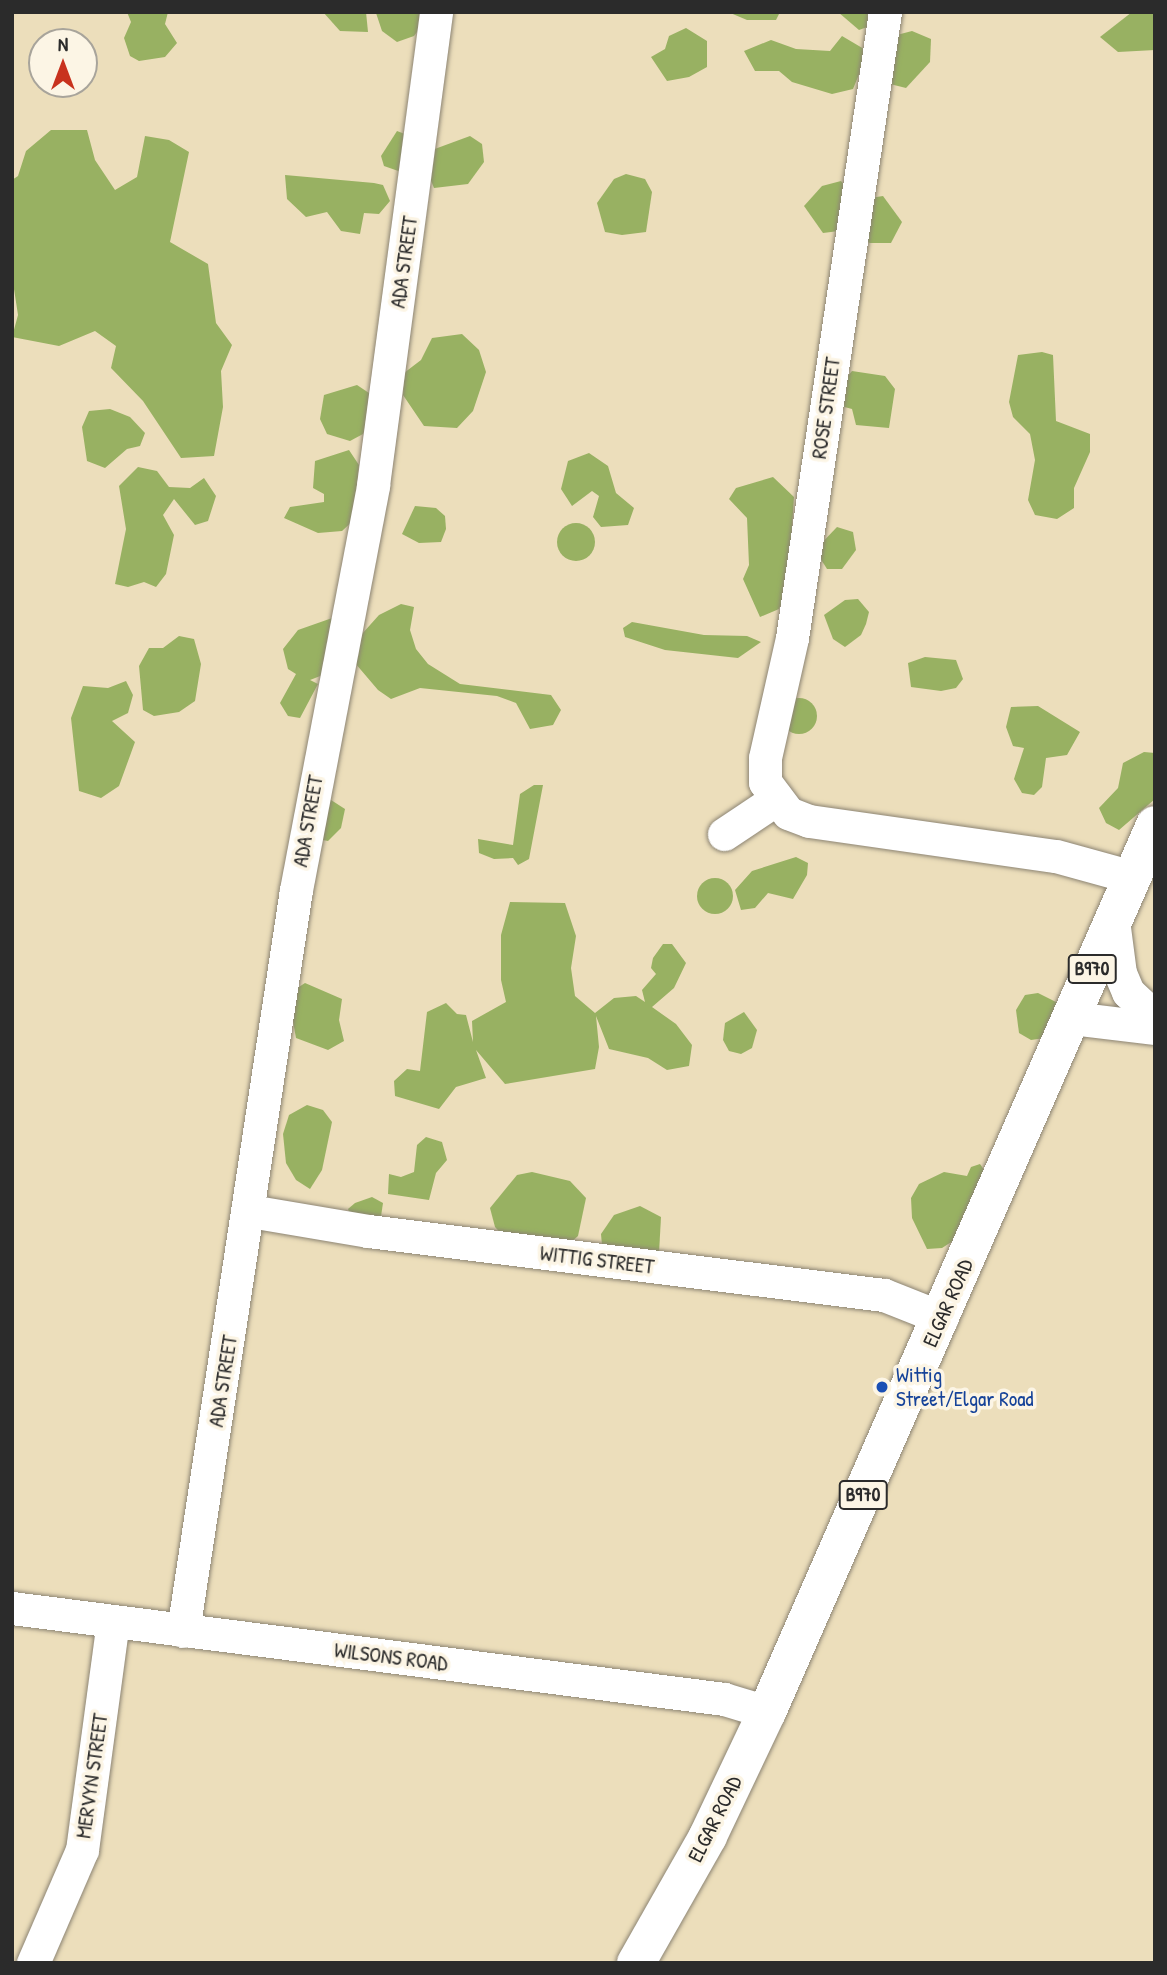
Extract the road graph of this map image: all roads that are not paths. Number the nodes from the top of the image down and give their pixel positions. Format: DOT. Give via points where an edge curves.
graph roads {
  1 [pos="436,12"];
  2 [pos="886,12"];
  3 [pos="775,800"];
  4 [pos="1155,825"];
  5 [pos="724,834"];
  6 [pos="1132,877"];
  7 [pos="1114,920"];
  8 [pos="1155,1017"];
  9 [pos="1072,1018"];
  10 [pos="1155,1028"];
  11 [pos="250,1211"];
  12 [pos="942,1318"];
  13 [pos="12,1608"];
  14 [pos="113,1622"];
  15 [pos="183,1630"];
  16 [pos="768,1712"];
  17 [pos="33,1963"];
  18 [pos="636,1963"];
  1 -- 11 [label="street, ADA STREET" via="373,485 300,865"];
  2 -- 3 [label="street, ROSE STREET" via="792,638 765,758 765,782"];
  3 -- 5 [label="street"];
  3 -- 6 [label="street" via="788,813 809,821 1056,856"];
  4 -- 6 [label="main road, ELGAR ROAD / B970"];
  6 -- 7 [label="main road, ELGAR ROAD / B970"];
  7 -- 8 [label="street" via="1120,973 1128,992"];
  7 -- 9 [label="main road, ELGAR ROAD / B970"];
  9 -- 10 [label="street"];
  9 -- 12 [label="main road, ELGAR ROAD / B970"];
  11 -- 12 [label="street, WITTIG STREET" via="369,1231 884,1295"];
  11 -- 15 [label="street, ADA STREET"];
  12 -- 16 [label="main road, ELGAR ROAD / B970"];
  13 -- 14 [label="street, WILSONS ROAD"];
  14 -- 15 [label="street, WILSONS ROAD"];
  14 -- 17 [label="street, MERVYN STREET" via="82,1850"];
  15 -- 16 [label="street, WILSONS ROAD" via="724,1699"];
  16 -- 18 [label="main road, ELGAR ROAD / B970" via="708,1836"];
}
